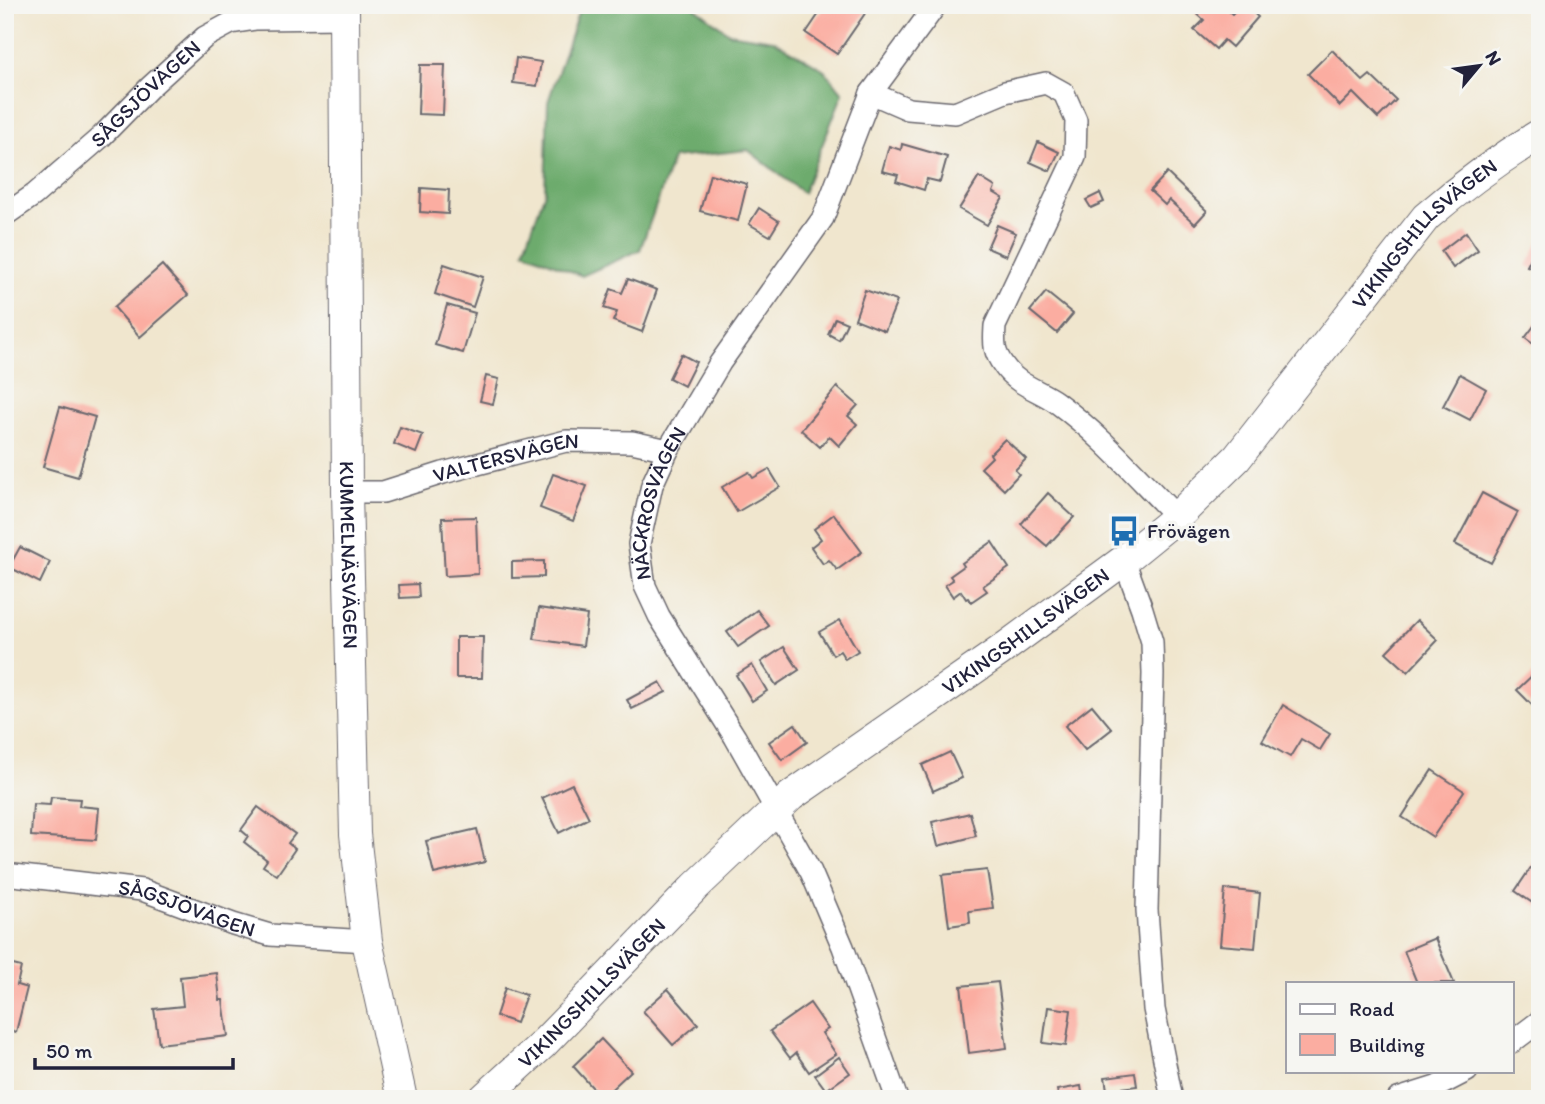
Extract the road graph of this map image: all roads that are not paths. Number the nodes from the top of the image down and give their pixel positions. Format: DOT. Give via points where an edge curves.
graph roads {
  1 [pos="936,5"];
  2 [pos="344,12"];
  3 [pos="871,93"];
  4 [pos="1540,134"];
  5 [pos="5,215"];
  6 [pos="668,450"];
  7 [pos="347,492"];
  8 [pos="1177,517"];
  9 [pos="1124,560"];
  10 [pos="776,811"];
  11 [pos="5,874"];
  12 [pos="367,941"];
  13 [pos="1540,1021"];
  14 [pos="1514,1040"];
  15 [pos="1465,1072"];
  16 [pos="402,1099"];
  17 [pos="483,1099"];
  18 [pos="897,1099"];
  19 [pos="1172,1099"];
  20 [pos="1398,1099"];
  1 -- 3 [label="street, NÄCKROSVÄGEN"];
  2 -- 5 [label="street, SÅGSJÖVÄGEN" via="231,23 205,37 101,137"];
  2 -- 7 [label="street, KUMMELNÄSVÄGEN"];
  3 -- 6 [label="street, NÄCKROSVÄGEN" via="823,218 720,363"];
  3 -- 8 [label="street" via="908,109 955,113 1005,92 1046,83 1065,93 1076,120 1075,157 995,326 993,347 1011,374 1055,401"];
  4 -- 8 [label="street, VIKINGSHILLSVÄGEN" via="1500,158 1426,218 1237,458"];
  6 -- 7 [label="street, VALTERSVÄGEN" via="632,442 566,441 383,492"];
  6 -- 10 [label="street, NÄCKROSVÄGEN" via="652,485 639,544 645,586"];
  7 -- 12 [label="street, KUMMELNÄSVÄGEN" via="355,834"];
  8 -- 9 [label="street, VIKINGSHILLSVÄGEN"];
  9 -- 10 [label="street, VIKINGSHILLSVÄGEN"];
  9 -- 19 [label="street" via="1152,642 1147,911 1154,1009"];
  10 -- 17 [label="street, VIKINGSHILLSVÄGEN"];
  10 -- 18 [label="street, NÄCKROSVÄGEN" via="811,872 844,947"];
  11 -- 12 [label="street, SÅGSJÖVÄGEN" via="142,890 270,935"];
  12 -- 16 [label="street, KUMMELNÄSVÄGEN"];
  13 -- 14 [label="street"];
  15 -- 20 [label="street"];
}
